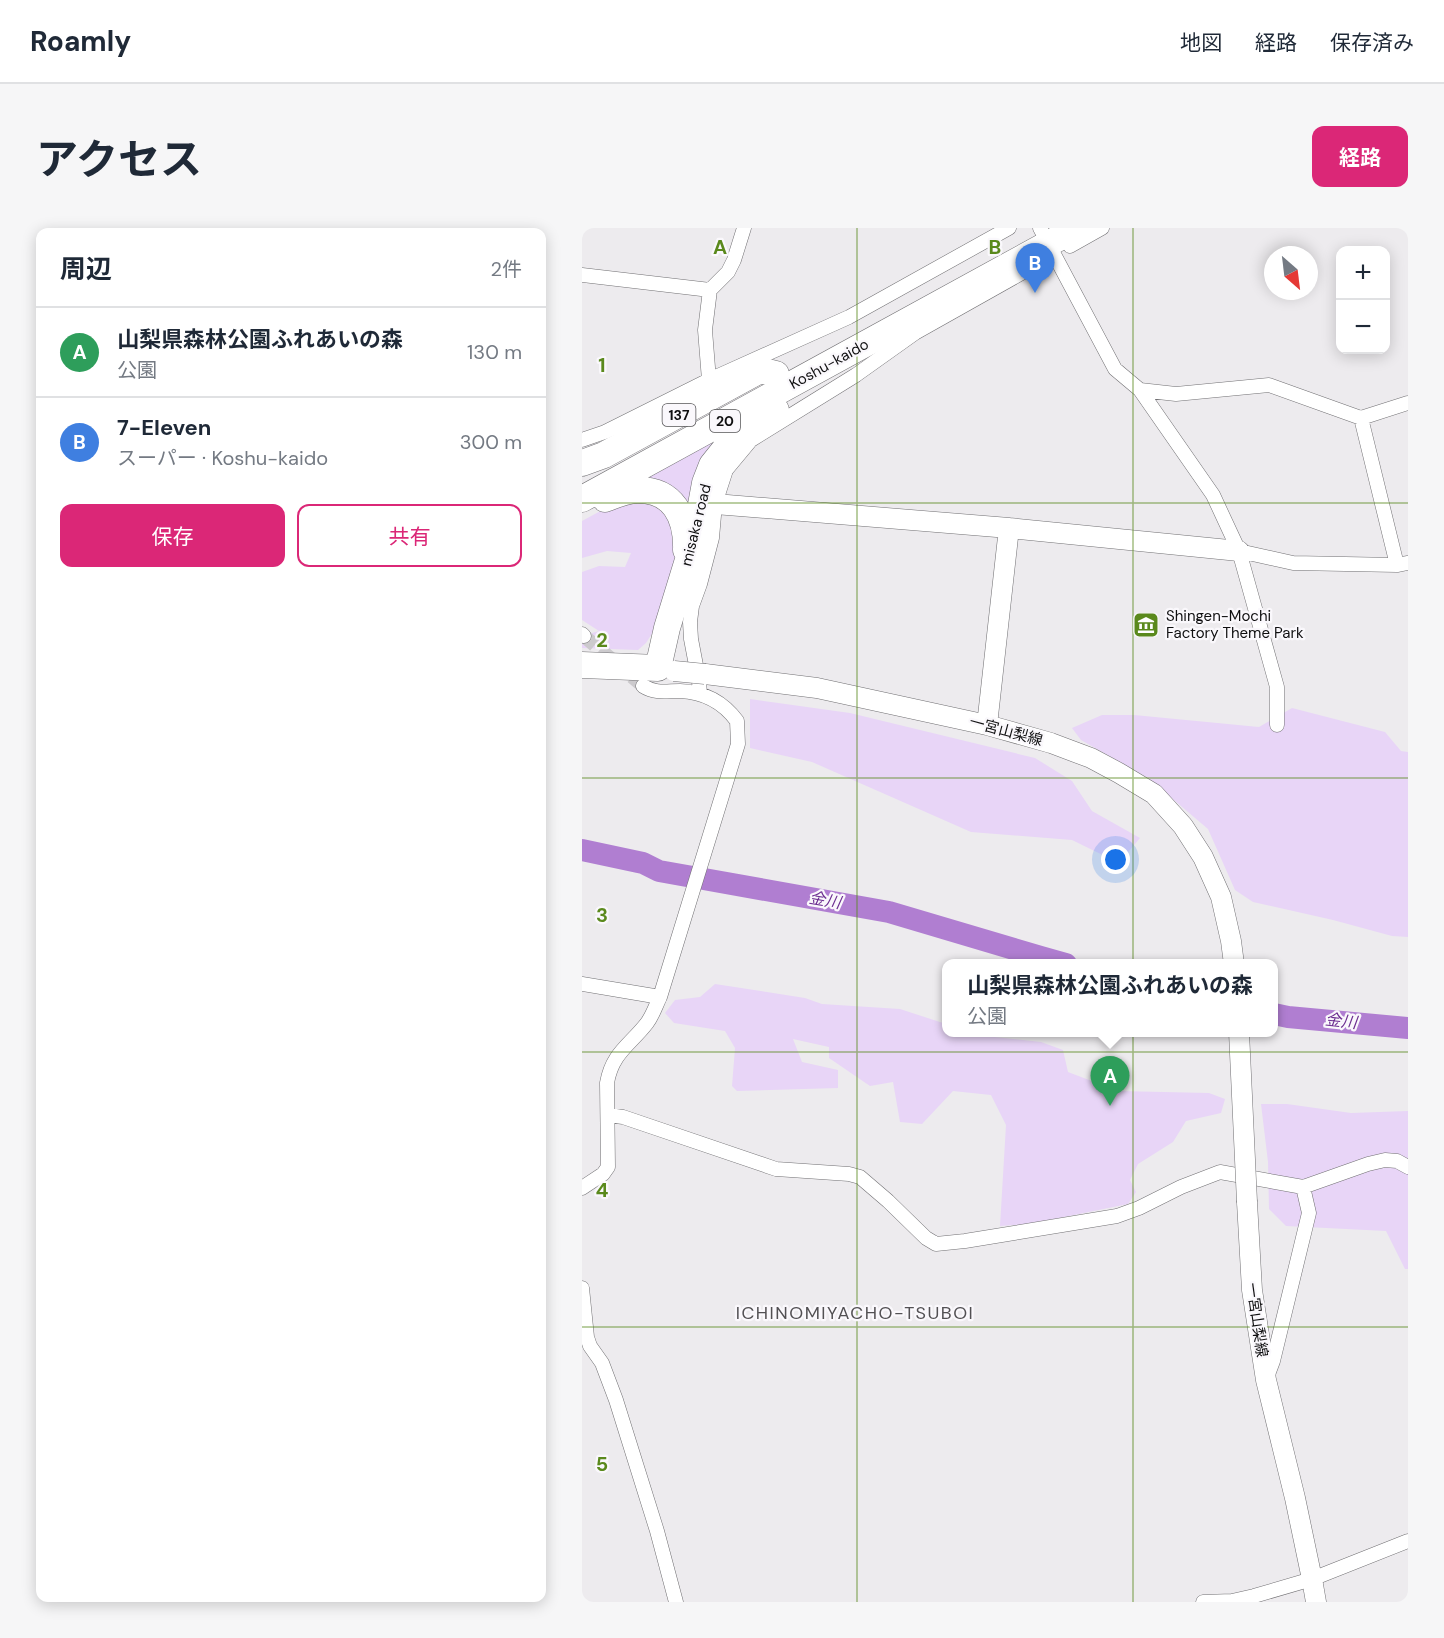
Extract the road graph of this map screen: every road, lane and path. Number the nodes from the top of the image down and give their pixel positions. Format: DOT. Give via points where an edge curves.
graph roads {
  1 [pos="744,228"];
  2 [pos="1009,228"];
  3 [pos="1077,228"];
  4 [pos="1102,228"];
  5 [pos="1046,237"];
  6 [pos="582,275"];
  7 [pos="710,290"];
  8 [pos="867,343"];
  9 [pos="776,374"];
  10 [pos="709,380"];
  11 [pos="1140,390"];
  12 [pos="1408,403"];
  13 [pos="1361,418"];
  14 [pos="582,440"];
  15 [pos="582,463"];
  16 [pos="582,479"];
  17 [pos="582,499"];
  18 [pos="716,504"];
  19 [pos="582,508"];
  20 [pos="1009,528"];
  21 [pos="1239,550"];
  22 [pos="1402,564"];
  23 [pos="686,568"];
  24 [pos="582,665"];
  25 [pos="659,675"];
  26 [pos="700,694"];
  27 [pos="987,725"];
  28 [pos="1277,725"];
  29 [pos="1233,959"];
  30 [pos="582,984"];
  31 [pos="662,991"];
  32 [pos="1239,1037"];
  33 [pos="608,1115"];
  34 [pos="1408,1167"];
  35 [pos="1303,1187"];
  36 [pos="582,1188"];
  37 [pos="582,1288"];
  38 [pos="1266,1380"];
  39 [pos="1408,1541"];
  40 [pos="1312,1578"];
  41 [pos="676,1602"];
  42 [pos="1203,1602"];
  43 [pos="1316,1602"];
  1 -- 7 [label="street" via="728,272"];
  2 -- 10 [label="street" via="849,317"];
  3 -- 5 [label="highway, Koshu-kaido / 20"];
  4 -- 5 [label="street"];
  5 -- 8 [label="highway, Koshu-kaido / 20"];
  5 -- 9 [label="highway, Koshu-kaido / 20"];
  5 -- 11 [label="street" via="1115,369"];
  5 -- 18 [label="street" via="856,375 751,440 726,470"];
  6 -- 7 [label="street"];
  7 -- 10 [label="street" via="705,330"];
  8 -- 17 [label="highway, Koshu-kaido / 20"];
  8 -- 23 [label="highway, misaka road" via="857,358 761,419 724,450 705,483"];
  9 -- 15 [label="highway, 137" via="760,370 604,455"];
  9 -- 16 [label="highway, Koshu-kaido / 20"];
  10 -- 14 [label="street"];
  11 -- 13 [label="street" via="1176,394 1269,385"];
  11 -- 21 [label="street" via="1212,495"];
  12 -- 13 [label="street"];
  13 -- 22 [label="street"];
  18 -- 20 [label="main road"];
  18 -- 26 [label="street" via="712,538 690,622"];
  19 -- 23 [label="highway" via="634,489 661,494 677,508 681,518"];
  20 -- 21 [label="main road"];
  20 -- 27 [label="main road"];
  21 -- 22 [label="street" via="1293,563"];
  21 -- 28 [label="street" via="1277,687"];
  23 -- 25 [label="highway, misaka road" via="667,628"];
  24 -- 25 [label="highway"];
  25 -- 26 [label="street" via="651,691"];
  25 -- 27 [label="main road, 一宮山梨線, bridge" via="705,674 817,688"];
  26 -- 31 [label="street" via="713,698 732,714 737,722 738,744"];
  27 -- 29 [label="main road, 一宮山梨線" via="1051,742 1091,758 1154,794 1183,826 1203,857 1221,897"];
  30 -- 31 [label="street"];
  31 -- 33 [label="street" via="649,1020 618,1053 609,1072"];
  32 -- 38 [label="main road, 一宮山梨線, bridge" via="1252,1290"];
  33 -- 35 [label="street" via="776,1170 860,1177 936,1244 1117,1216 1220,1172"];
  33 -- 36 [label="street" via="608,1167"];
  34 -- 35 [label="street" via="1385,1160"];
  35 -- 38 [label="street" via="1309,1213"];
  37 -- 41 [label="street" via="587,1337 616,1400"];
  38 -- 40 [label="main road, 一宮山梨線"];
  39 -- 40 [label="street"];
  40 -- 42 [label="street" via="1232,1601"];
  40 -- 43 [label="main road, 一宮山梨線"];
}
